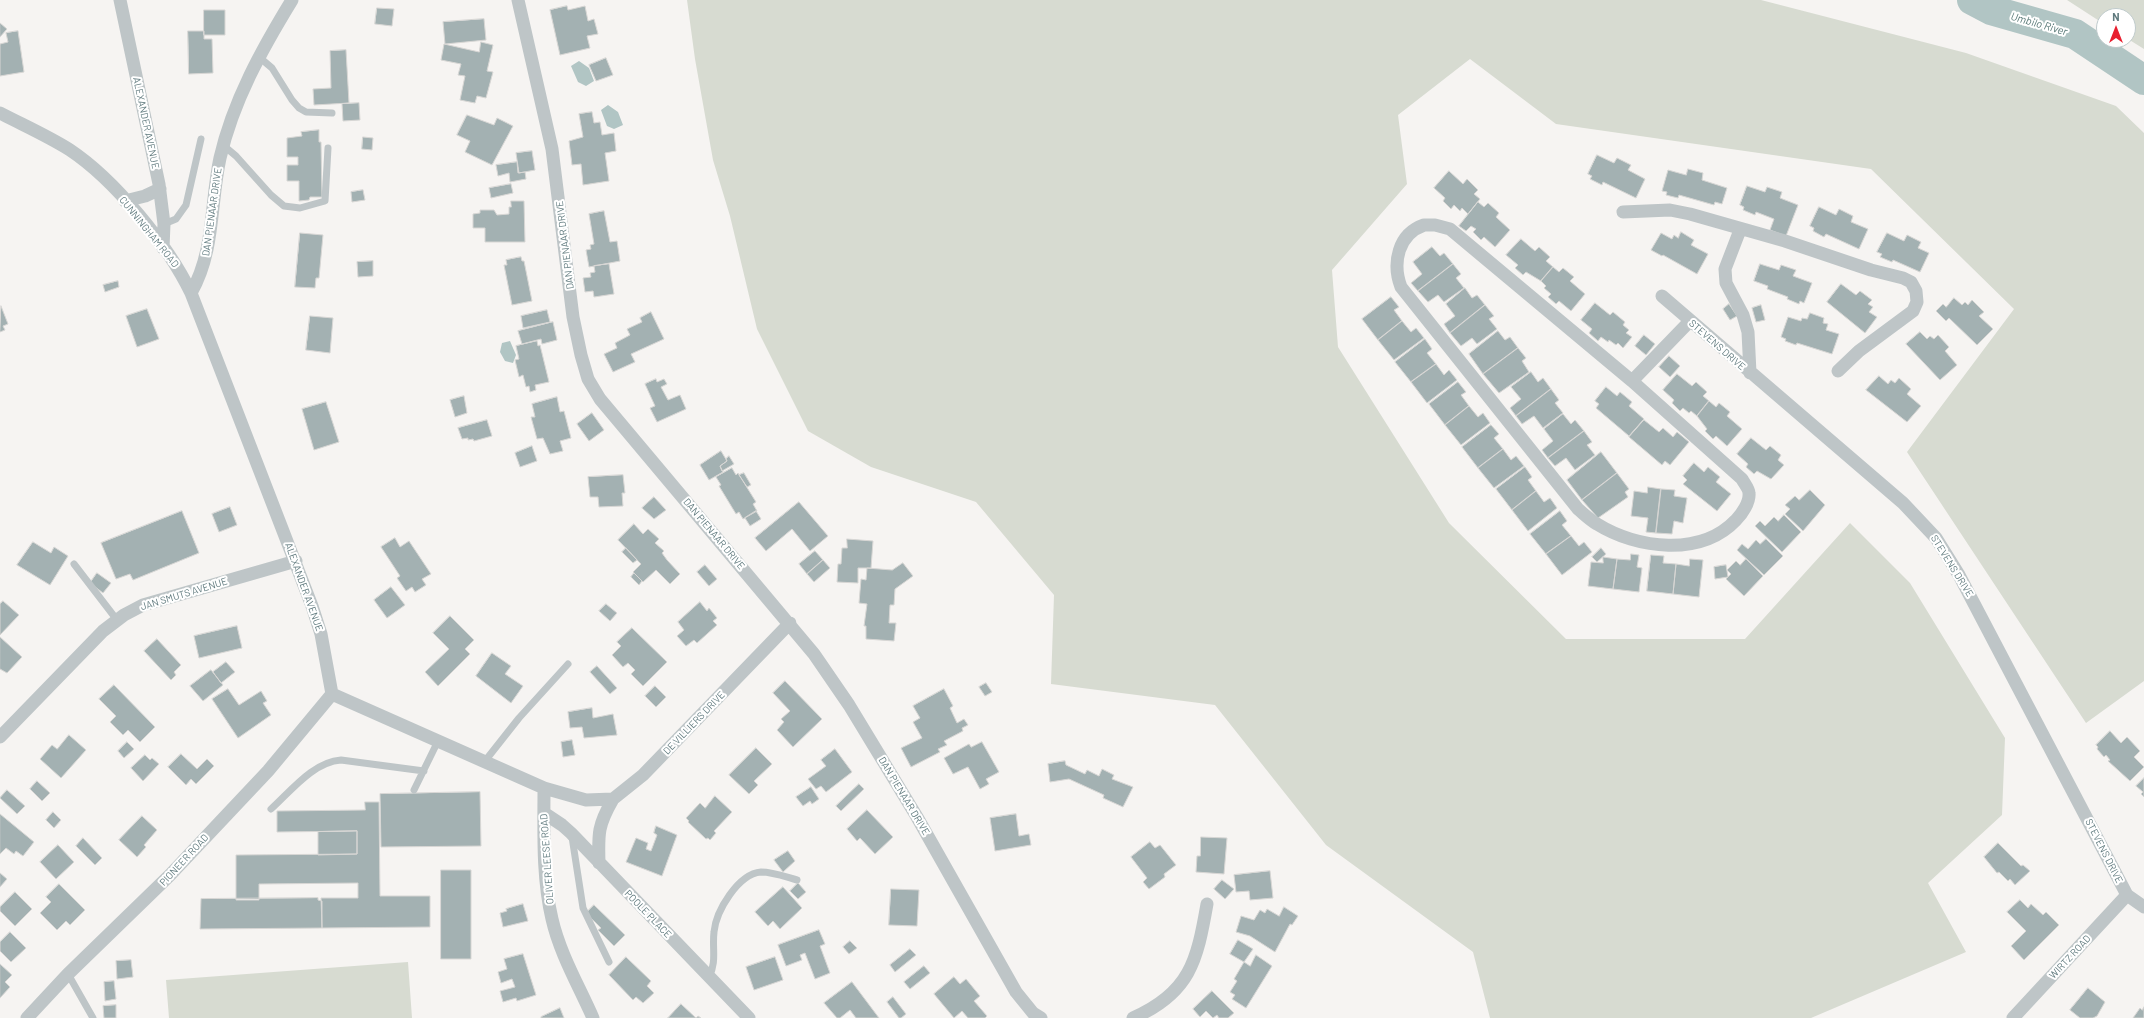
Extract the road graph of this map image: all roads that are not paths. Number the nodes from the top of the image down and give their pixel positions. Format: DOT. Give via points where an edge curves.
graph roads {
  1 [pos="120,0"];
  2 [pos="518,0"];
  3 [pos="291,1"];
  4 [pos="259,57"];
  5 [pos="0,113"];
  6 [pos="332,113"];
  7 [pos="201,139"];
  8 [pos="224,146"];
  9 [pos="328,148"];
  10 [pos="160,189"];
  11 [pos="125,201"];
  12 [pos="1622,212"];
  13 [pos="164,224"];
  14 [pos="1740,230"];
  15 [pos="163,248"];
  16 [pos="191,293"];
  17 [pos="1662,296"];
  18 [pos="1690,320"];
  19 [pos="1838,371"];
  20 [pos="1750,373"];
  21 [pos="1632,381"];
  22 [pos="296,561"];
  23 [pos="74,564"];
  24 [pos="117,620"];
  25 [pos="790,623"];
  26 [pos="568,664"];
  27 [pos="332,694"];
  28 [pos="0,736"];
  29 [pos="438,741"];
  30 [pos="486,761"];
  31 [pos="424,771"];
  32 [pos="544,788"];
  33 [pos="414,790"];
  34 [pos="613,799"];
  35 [pos="272,809"];
  36 [pos="544,813"];
  37 [pos="571,833"];
  38 [pos="599,863"];
  39 [pos="797,880"];
  40 [pos="2127,895"];
  41 [pos="1208,904"];
  42 [pos="2144,907"];
  43 [pos="609,962"];
  44 [pos="68,974"];
  45 [pos="709,977"];
  46 [pos="27,1018"];
  47 [pos="94,1018"];
  48 [pos="593,1018"];
  49 [pos="749,1018"];
  50 [pos="1041,1018"];
  51 [pos="1133,1018"];
  52 [pos="2013,1018"];
  1 -- 10 [label="street, ALEXANDER AVENUE"];
  2 -- 25 [label="street, DAN PIENAAR DRIVE" via="550,142 573,317 588,379 600,398"];
  3 -- 4 [label="street, DAN PIENAAR DRIVE"];
  4 -- 6 [label="lane" via="272,68 299,108 306,112"];
  4 -- 8 [label="street, DAN PIENAAR DRIVE" via="243,90"];
  5 -- 11 [label="street, CUNNINGHAM ROAD" via="71,151 100,175"];
  7 -- 13 [label="lane" via="186,205 176,219"];
  8 -- 9 [label="lane" via="250,170 270,195 284,206 300,208 325,201"];
  8 -- 16 [label="street, DAN PIENAAR DRIVE" via="213,197 207,255 201,276"];
  10 -- 11 [label="street"];
  10 -- 13 [label="street, ALEXANDER AVENUE"];
  11 -- 15 [label="street, CUNNINGHAM ROAD"];
  12 -- 14 [label="street" via="1670,210"];
  13 -- 15 [label="street, ALEXANDER AVENUE"];
  14 -- 19 [label="street" via="1785,241 1910,282 1916,291 1917,302 1913,311"];
  14 -- 20 [label="street" via="1725,269 1726,283 1743,315 1748,332"];
  15 -- 16 [label="street, CUNNINGHAM ROAD" via="180,270"];
  16 -- 22 [label="street, ALEXANDER AVENUE"];
  17 -- 18 [label="street, STEVENS DRIVE"];
  18 -- 20 [label="street, STEVENS DRIVE"];
  18 -- 21 [label="street"];
  20 -- 40 [label="street, STEVENS DRIVE" via="1904,503 1936,538 1983,618"];
  21 -- 21 [label="street" via="1450,229 1424,225 1408,233 1396,262 1400,287 1578,509 1596,524 1619,535 1668,546 1691,545 1712,537 1729,527 1747,505 1749,493 1742,479"];
  22 -- 24 [label="street, JAN SMUTS AVENUE" via="143,605"];
  22 -- 27 [label="street, ALEXANDER AVENUE" via="321,634"];
  23 -- 24 [label="lane"];
  24 -- 28 [label="street, JAN SMUTS AVENUE" via="103,631"];
  25 -- 34 [label="street, DE VILLIERS DRIVE" via="643,775"];
  25 -- 50 [label="street, DAN PIENAAR DRIVE" via="857,718 918,817 1016,992 1033,1013"];
  26 -- 30 [label="lane" via="519,718"];
  27 -- 29 [label="street"];
  27 -- 44 [label="street, PIONEER ROAD" via="268,771 170,875"];
  29 -- 30 [label="street"];
  29 -- 31 [label="lane"];
  30 -- 32 [label="street"];
  31 -- 33 [label="lane"];
  31 -- 35 [label="lane" via="330,760 319,766"];
  32 -- 34 [label="street" via="586,800"];
  32 -- 36 [label="street, OLIVER LEESE ROAD"];
  34 -- 38 [label="street" via="602,819 598,834"];
  36 -- 37 [label="street, POOLE PLACE"];
  36 -- 48 [label="street, OLIVER LEESE ROAD" via="547,895 552,919 559,942"];
  37 -- 38 [label="street, POOLE PLACE"];
  37 -- 43 [label="lane" via="583,908"];
  38 -- 45 [label="street, POOLE PLACE"];
  39 -- 45 [label="lane" via="760,872 741,883 724,901 714,932 714,961"];
  40 -- 42 [label="street"];
  40 -- 52 [label="street, WIRTZ ROAD"];
  41 -- 51 [label="street" via="1199,948 1190,972 1171,995 1148,1012"];
  44 -- 46 [label="street, PIONEER ROAD"];
  44 -- 47 [label="lane"];
  45 -- 49 [label="street, POOLE PLACE"];
}
